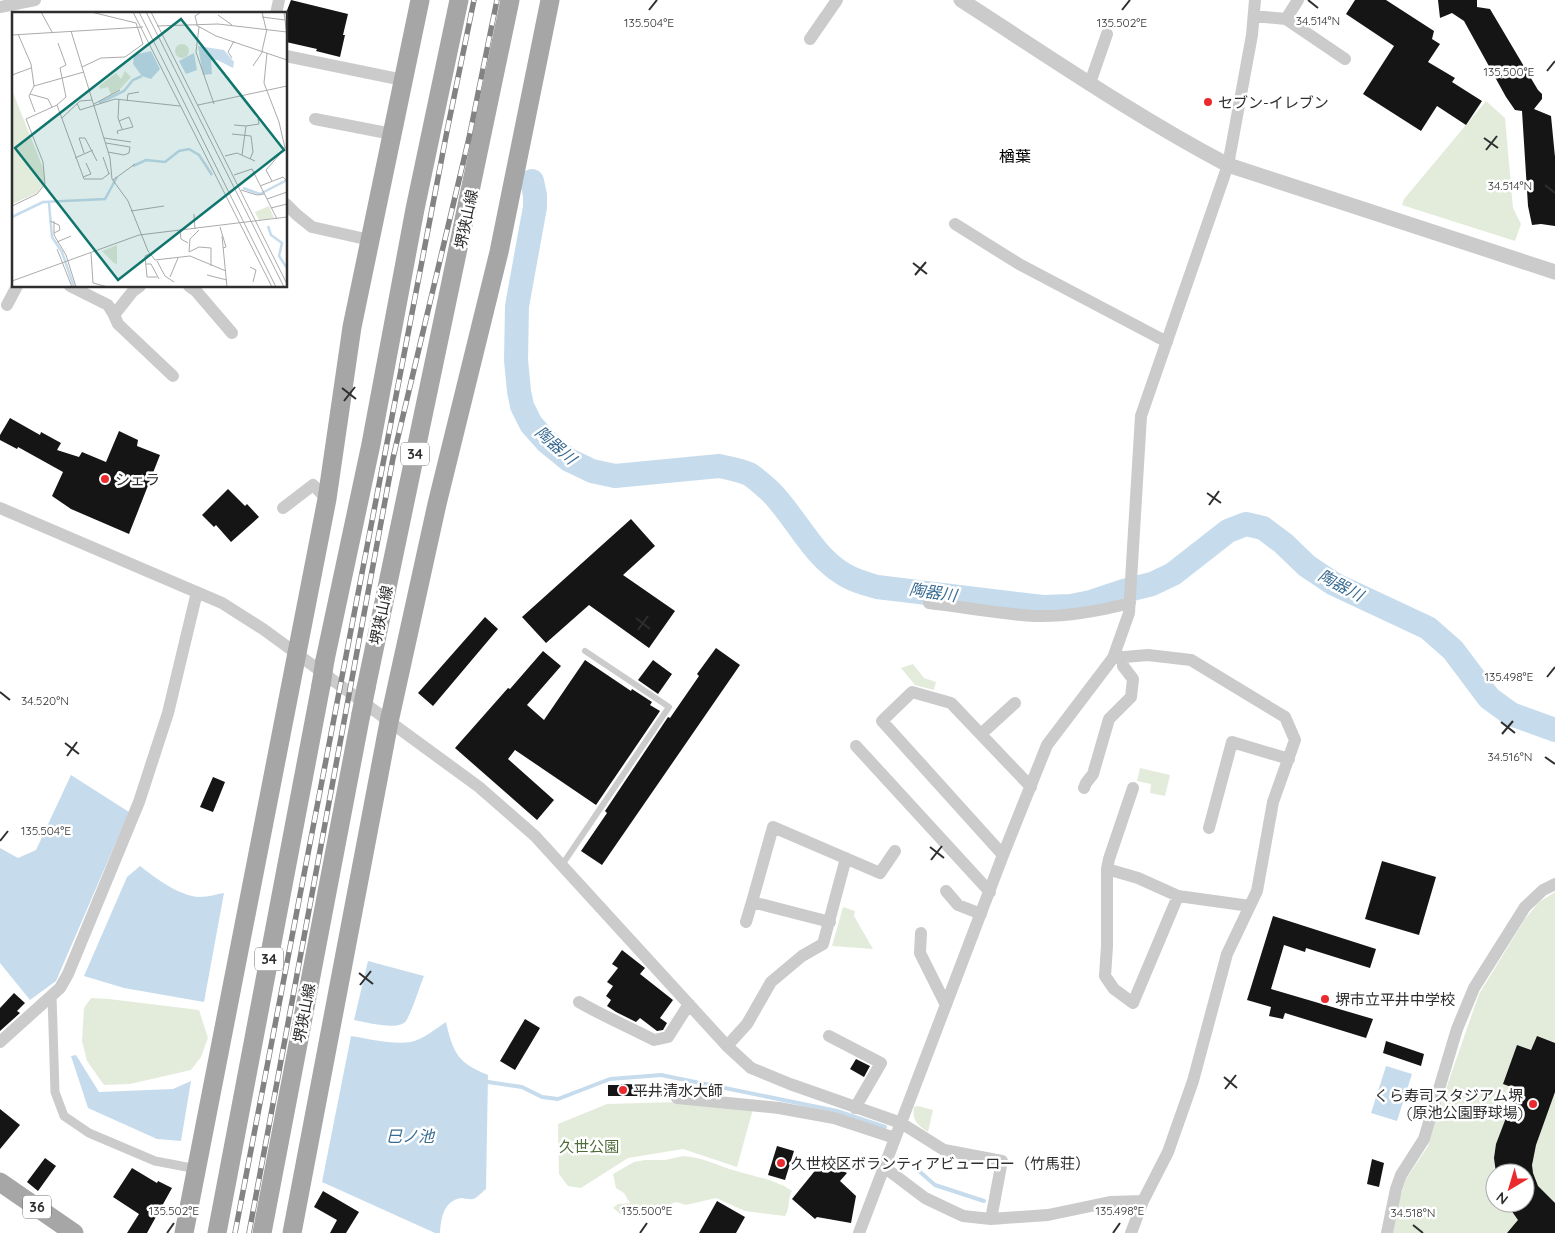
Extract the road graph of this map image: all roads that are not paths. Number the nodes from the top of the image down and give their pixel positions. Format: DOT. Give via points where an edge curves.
graph roads {
  1 [pos="35,0"];
  2 [pos="420,0"];
  3 [pos="459,0"];
  4 [pos="510,0"];
  5 [pos="550,0"];
  6 [pos="837,0"];
  7 [pos="1255,0"];
  8 [pos="1298,0"];
  9 [pos="971,3"];
  10 [pos="0,7"];
  11 [pos="1254,16"];
  12 [pos="1286,18"];
  13 [pos="1107,34"];
  14 [pos="810,40"];
  15 [pos="288,56"];
  16 [pos="1345,59"];
  17 [pos="403,80"];
  18 [pos="1090,83"];
  19 [pos="315,119"];
  20 [pos="392,134"];
  21 [pos="1228,164"];
  22 [pos="288,206"];
  23 [pos="955,224"];
  24 [pos="370,240"];
  25 [pos="1555,272"];
  26 [pos="16,288"];
  27 [pos="74,288"];
  28 [pos="137,288"];
  29 [pos="192,288"];
  30 [pos="8,305"];
  31 [pos="114,315"];
  32 [pos="232,333"];
  33 [pos="1167,342"];
  34 [pos="173,376"];
  35 [pos="327,500"];
  36 [pos="0,508"];
  37 [pos="283,508"];
  38 [pos="197,592"];
  39 [pos="1130,601"];
  40 [pos="929,603"];
  41 [pos="585,651"];
  42 [pos="297,656"];
  43 [pos="1118,657"];
  44 [pos="1015,703"];
  45 [pos="389,722"];
  46 [pos="981,734"];
  47 [pos="856,746"];
  48 [pos="1288,759"];
  49 [pos="1031,787"];
  50 [pos="1084,788"];
  51 [pos="1133,788"];
  52 [pos="1209,828"];
  53 [pos="895,851"];
  54 [pos="1003,855"];
  55 [pos="846,858"];
  56 [pos="562,865"];
  57 [pos="1107,869"];
  58 [pos="1555,884"];
  59 [pos="946,891"];
  60 [pos="990,892"];
  61 [pos="1178,896"];
  62 [pos="752,902"];
  63 [pos="1250,906"];
  64 [pos="981,914"];
  65 [pos="746,922"];
  66 [pos="830,922"];
  67 [pos="920,933"];
  68 [pos="52,995"];
  69 [pos="580,1002"];
  70 [pos="689,1004"];
  71 [pos="946,1005"];
  72 [pos="828,1036"];
  73 [pos="0,1042"];
  74 [pos="727,1046"];
  75 [pos="677,1098"];
  76 [pos="855,1108"];
  77 [pos="901,1123"];
  78 [pos="895,1138"];
  79 [pos="884,1167"];
  80 [pos="197,1169"];
  81 [pos="0,1182"];
  82 [pos="272,1182"];
  83 [pos="224,1195"];
  84 [pos="1143,1201"];
  85 [pos="991,1219"];
  86 [pos="74,1233"];
  87 [pos="184,1233"];
  88 [pos="212,1233"];
  89 [pos="217,1233"];
  90 [pos="262,1233"];
  91 [pos="266,1233"];
  92 [pos="292,1233"];
  93 [pos="858,1233"];
  94 [pos="1131,1233"];
  95 [pos="1387,1233"];
  1 -- 10 [label="street"];
  2 -- 17 [label="main road"];
  3 -- 83 [label="main road, 34, bridge" via="325,660"];
  4 -- 82 [label="main road, 堺狭山線 / 34, bridge" via="366,688"];
  5 -- 45 [label="main road" via="499,252 437,504"];
  6 -- 14 [label="street"];
  7 -- 11 [label="street"];
  8 -- 12 [label="street"];
  9 -- 18 [label="street"];
  11 -- 12 [label="street"];
  11 -- 21 [label="street"];
  12 -- 16 [label="street"];
  13 -- 18 [label="street"];
  15 -- 17 [label="street"];
  17 -- 20 [label="main road"];
  18 -- 21 [label="street" via="1194,147"];
  19 -- 20 [label="street"];
  20 -- 24 [label="main road"];
  21 -- 25 [label="street"];
  21 -- 33 [label="street"];
  22 -- 24 [label="street" via="312,227"];
  23 -- 33 [label="street" via="1019,264"];
  24 -- 35 [label="main road" via="352,327"];
  26 -- 30 [label="street"];
  27 -- 31 [label="street" via="108,305"];
  28 -- 31 [label="street"];
  29 -- 32 [label="street"];
  31 -- 34 [label="street" via="118,324"];
  33 -- 39 [label="street" via="1141,416"];
  35 -- 37 [label="street" via="313,485"];
  35 -- 42 [label="main road"];
  36 -- 38 [label="street"];
  38 -- 42 [label="street" via="222,603 263,629"];
  38 -- 68 [label="street" via="168,713 139,802 68,974"];
  39 -- 40 [label="street" via="1103,610 1035,616"];
  39 -- 43 [label="street"];
  41 -- 56 [label="lane" via="669,707"];
  42 -- 45 [label="street"];
  42 -- 80 [label="main road"];
  43 -- 48 [label="street" via="1148,655 1191,660 1285,717 1295,740"];
  43 -- 49 [label="street" via="1047,745"];
  43 -- 50 [label="street" via="1133,679 1131,697 1109,719 1093,774"];
  44 -- 46 [label="street"];
  45 -- 56 [label="street" via="479,787 535,836"];
  45 -- 92 [label="main road"];
  46 -- 49 [label="street"];
  46 -- 54 [label="street" via="951,703 912,692 882,721"];
  47 -- 60 [label="street"];
  48 -- 52 [label="street" via="1232,742"];
  48 -- 63 [label="street" via="1273,802 1257,891"];
  49 -- 54 [label="street"];
  51 -- 57 [label="street"];
  53 -- 55 [label="street" via="880,873"];
  54 -- 60 [label="street"];
  55 -- 62 [label="street" via="773,827"];
  55 -- 66 [label="street"];
  56 -- 70 [label="street"];
  57 -- 61 [label="street" via="1138,878"];
  57 -- 61 [label="street" via="1105,976 1114,989 1133,1003"];
  58 -- 95 [label="street" via="1543,890 1525,907 1474,988 1456,1029 1424,1139 1396,1188"];
  59 -- 64 [label="street" via="958,905"];
  60 -- 64 [label="street"];
  61 -- 63 [label="street"];
  62 -- 65 [label="street"];
  62 -- 66 [label="street"];
  63 -- 84 [label="street" via="1227,954 1193,1081 1168,1152"];
  64 -- 71 [label="street"];
  66 -- 74 [label="street" via="823,944 802,956 771,982 747,1024"];
  67 -- 71 [label="street" via="920,953"];
  68 -- 73 [label="street"];
  68 -- 80 [label="street" via="55,1092 64,1116 88,1133 155,1161"];
  69 -- 70 [label="street" via="654,1040 668,1037"];
  70 -- 74 [label="street"];
  71 -- 77 [label="street"];
  72 -- 76 [label="street" via="881,1063"];
  74 -- 76 [label="street" via="751,1068"];
  75 -- 78 [label="street" via="825,1116"];
  76 -- 77 [label="street"];
  77 -- 78 [label="street"];
  77 -- 85 [label="street" via="944,1150 1002,1160"];
  78 -- 79 [label="street"];
  79 -- 85 [label="street" via="925,1198 963,1216"];
  79 -- 93 [label="street"];
  80 -- 87 [label="main road"];
  81 -- 86 [label="main road, 36"];
  82 -- 90 [label="main road, 堺狭山線 / 34"];
  82 -- 91 [label="main road"];
  83 -- 88 [label="main road"];
  83 -- 89 [label="main road, 34"];
  84 -- 85 [label="street" via="1110,1202 1048,1215"];
  84 -- 94 [label="street"];
}
